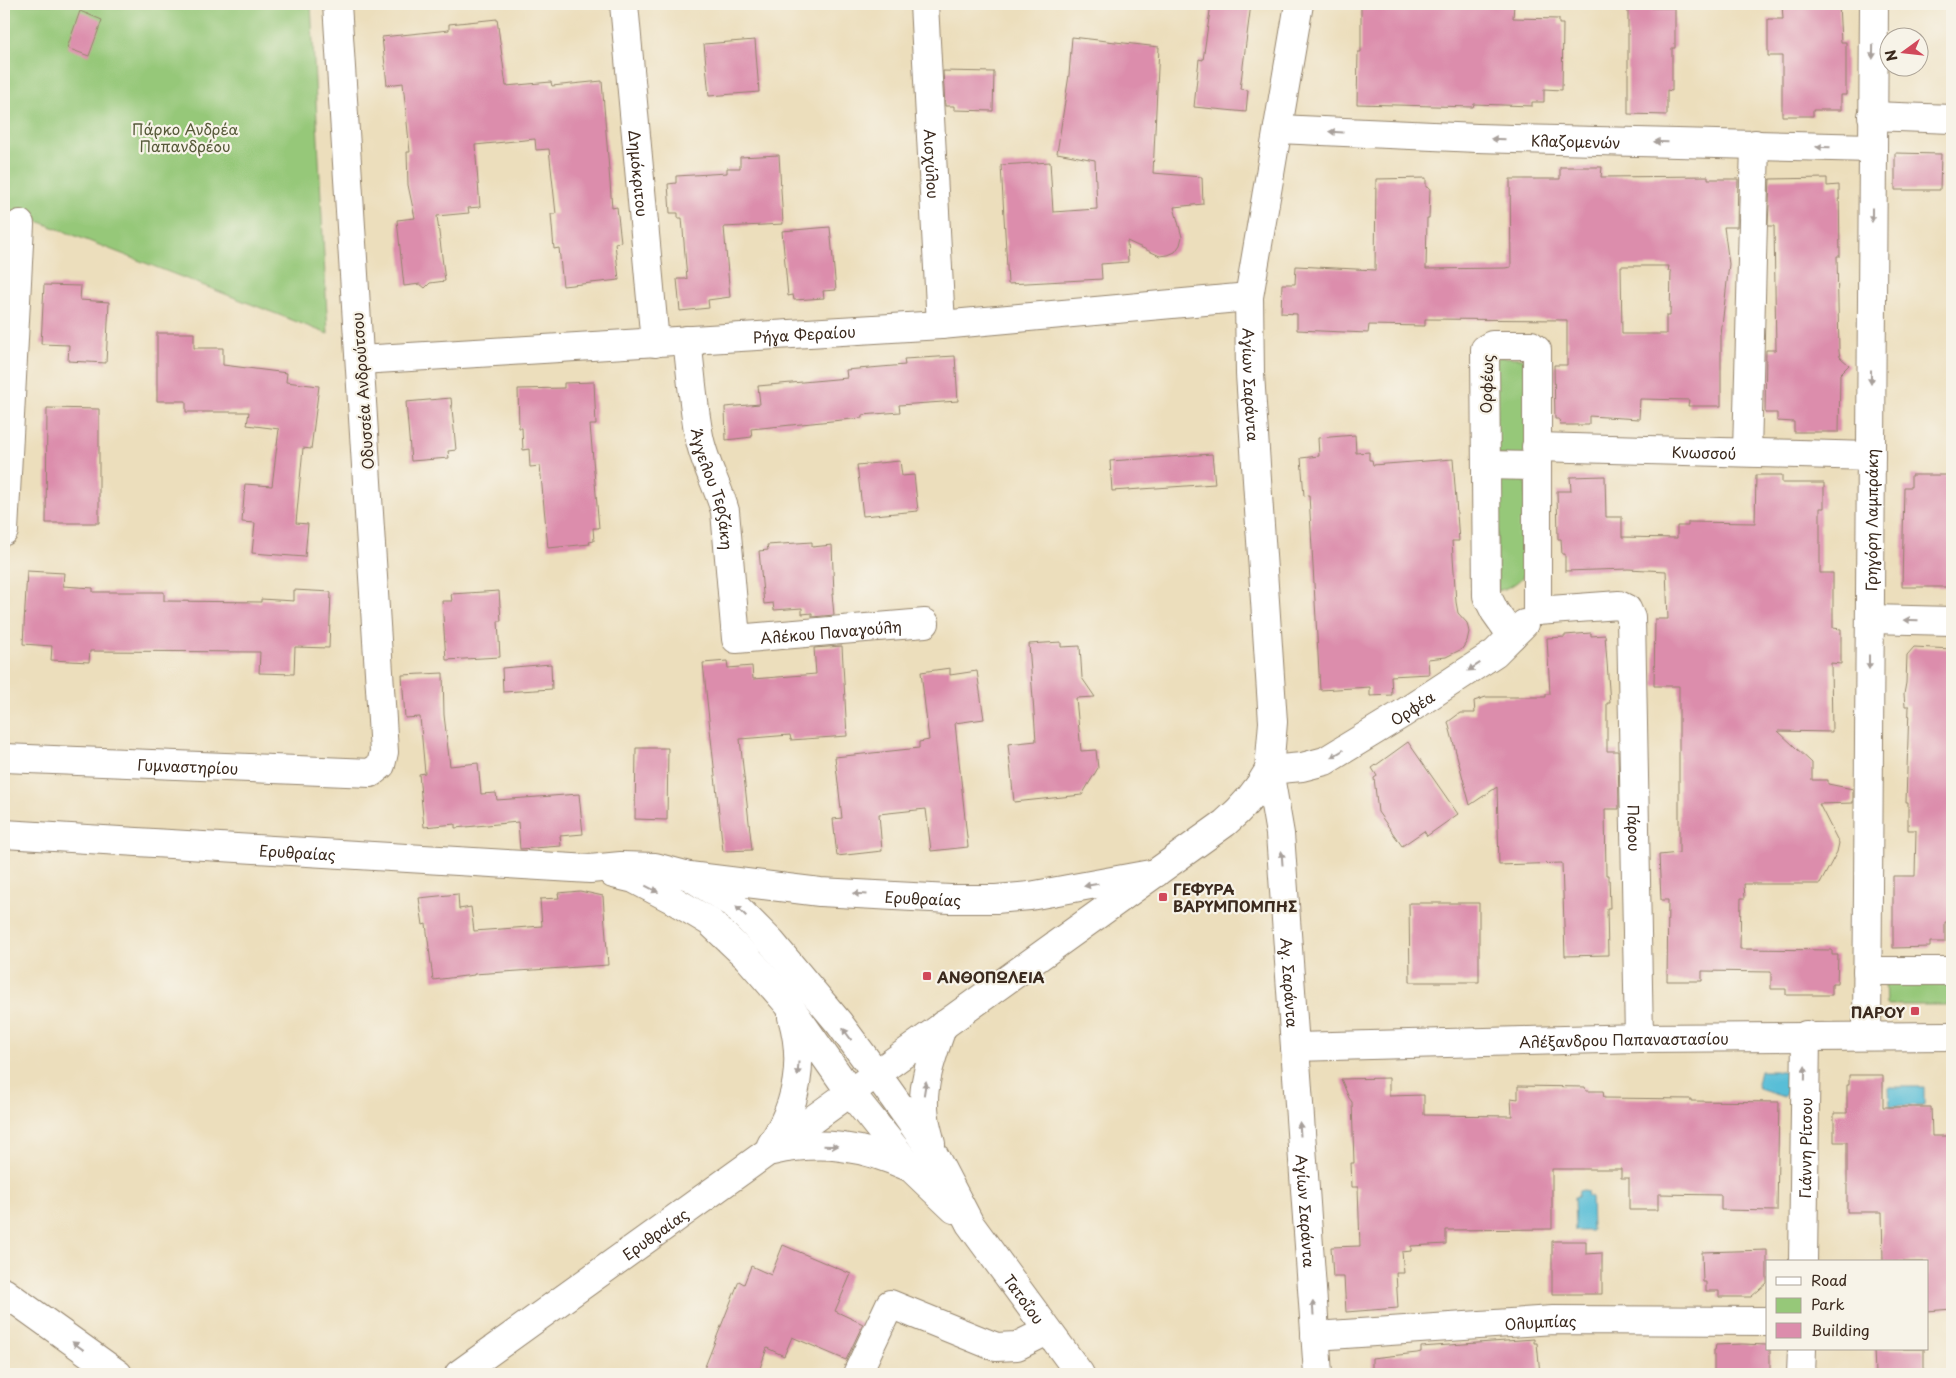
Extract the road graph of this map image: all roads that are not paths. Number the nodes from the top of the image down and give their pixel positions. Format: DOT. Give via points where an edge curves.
graph roads {
  1 [pos="337,4"];
  2 [pos="624,4"];
  3 [pos="924,4"];
  4 [pos="1299,4"];
  5 [pos="1874,4"];
  6 [pos="1872,116"];
  7 [pos="1952,119"];
  8 [pos="1278,129"];
  9 [pos="1755,144"];
  10 [pos="1872,148"];
  11 [pos="20,224"];
  12 [pos="1249,297"];
  13 [pos="940,325"];
  14 [pos="686,340"];
  15 [pos="655,343"];
  16 [pos="360,360"];
  17 [pos="1747,452"];
  18 [pos="1536,456"];
  19 [pos="1871,456"];
  20 [pos="1486,465"];
  21 [pos="4,531"];
  22 [pos="1537,611"];
  23 [pos="1870,619"];
  24 [pos="1952,621"];
  25 [pos="925,623"];
  26 [pos="1512,636"];
  27 [pos="736,639"];
  28 [pos="4,758"];
  29 [pos="1269,770"];
  30 [pos="371,772"];
  31 [pos="4,834"];
  32 [pos="590,869"];
  33 [pos="1156,873"];
  34 [pos="689,876"];
  35 [pos="1867,971"];
  36 [pos="1952,971"];
  37 [pos="788,1004"];
  38 [pos="943,1025"];
  39 [pos="1806,1036"];
  40 [pos="1867,1036"];
  41 [pos="1952,1036"];
  42 [pos="1639,1038"];
  43 [pos="1295,1047"];
  44 [pos="876,1073"];
  45 [pos="850,1092"];
  46 [pos="765,1153"];
  47 [pos="933,1153"];
  48 [pos="910,1167"];
  49 [pos="970,1224"];
  50 [pos="1803,1260"];
  51 [pos="4,1292"];
  52 [pos="1766,1321"];
  53 [pos="1047,1331"];
  54 [pos="1315,1336"];
  55 [pos="1802,1350"];
  56 [pos="118,1374"];
  57 [pos="459,1374"];
  58 [pos="857,1374"];
  59 [pos="1080,1374"];
  60 [pos="1318,1374"];
  61 [pos="1801,1374"];
  1 -- 16 [label="main road, Οδυσσέα Ανδρούτσου"];
  2 -- 15 [label="main road, Δημόκριτου"];
  3 -- 13 [label="main road, Αισχύλου"];
  4 -- 8 [label="main road, Αγίων Σαράντα"];
  5 -- 6 [label="main road, Γρηγόρη Λαμπράκη, one-way"];
  6 -- 7 [label="main road"];
  6 -- 10 [label="main road, Γρηγόρη Λαμπράκη"];
  9 -- 8 [label="main road, Κλαζομενών, one-way" via="1477,138"];
  8 -- 12 [label="main road, Αγίων Σαράντα"];
  10 -- 9 [label="main road, Κλαζομενών, one-way"];
  9 -- 17 [label="main road"];
  10 -- 19 [label="main road, Γρηγόρη Λαμπράκη, one-way"];
  11 -- 21 [label="main road"];
  12 -- 13 [label="main road, Ρήγα Φεραίου"];
  12 -- 29 [label="main road, Αγίων Σαράντα" via="1250,374 1273,722"];
  13 -- 14 [label="main road, Ρήγα Φεραίου"];
  14 -- 15 [label="main road, Ρήγα Φεραίου"];
  14 -- 27 [label="main road, Άγγελου Τερζάκη" via="699,436 725,512"];
  15 -- 16 [label="main road, Ρήγα Φεραίου"];
  16 -- 30 [label="main road, Οδυσσέα Ανδρούτσου" via="384,752 381,765"];
  17 -- 18 [label="main road, Κνωσσού"];
  17 -- 19 [label="main road, Κνωσσού"];
  18 -- 20 [label="main road, Κνωσσού"];
  18 -- 20 [label="main road, Ορφέως" via="1537,350 1531,345 1492,345 1485,349"];
  18 -- 22 [label="main road, Ορφέως"];
  19 -- 23 [label="main road, Γρηγόρη Λαμπράκη"];
  20 -- 26 [label="main road, Ορφέως" via="1487,596 1494,612"];
  22 -- 26 [label="main road, Ορφέα"];
  22 -- 42 [label="main road, Πάρου" via="1619,605 1627,609 1631,618"];
  24 -- 23 [label="main road, one-way"];
  23 -- 35 [label="main road, Γρηγόρη Λαμπράκη, one-way"];
  25 -- 27 [label="main road, Αλέκου Παναγούλη"];
  26 -- 29 [label="main road, Ορφέα, one-way" via="1494,653 1325,761"];
  28 -- 30 [label="main road, Γυμναστηρίου"];
  29 -- 33 [label="main road, Ερυθραίας" via="1243,808"];
  43 -- 29 [label="main road, Αγ. Σαράντα, one-way" via="1280,834"];
  31 -- 32 [label="main road, Ερυθραίας"];
  32 -- 34 [label="main road, Ερυθραίας" via="621,866 655,868"];
  32 -- 37 [label="main road, Ερυθραίας, one-way" via="634,879 710,922 747,957"];
  33 -- 34 [label="main road, Ερυθραίας, one-way" via="996,900 820,892"];
  33 -- 38 [label="main road, Ερυθραίας"];
  44 -- 34 [label="main road, Ερυθραίας, one-way" via="833,1015 771,942 734,904"];
  35 -- 36 [label="main road"];
  35 -- 40 [label="main road, Γρηγόρη Λαμπράκη"];
  37 -- 45 [label="main road, Ερυθραίας"];
  37 -- 46 [label="main road, one-way" via="797,1034 799,1066 794,1097 783,1127"];
  38 -- 44 [label="main road, Ερυθραίας"];
  47 -- 38 [label="main road, one-way" via="924,1117 924,1096"];
  39 -- 40 [label="main road, Αλέξανδρου Παπαναστασίου"];
  39 -- 42 [label="main road, Αλέξανδρου Παπαναστασίου"];
  50 -- 39 [label="main road, Γιάννη Ρίτσου, one-way"];
  40 -- 41 [label="main road, Αλέξανδρου Παπαναστασίου"];
  42 -- 43 [label="main road, Αλέξανδρου Παπαναστασίου"];
  54 -- 43 [label="main road, Αγίων Σαράντα, one-way"];
  44 -- 45 [label="main road, Ερυθραίας"];
  44 -- 47 [label="main road, Τατοΐου"];
  45 -- 46 [label="main road, Ερυθραίας"];
  45 -- 48 [label="main road, Τατοΐου"];
  46 -- 48 [label="main road, one-way" via="806,1146 839,1146 887,1157"];
  46 -- 57 [label="main road, Ερυθραίας"];
  47 -- 49 [label="main road, Τατοΐου"];
  48 -- 49 [label="main road, Τατοΐου"];
  49 -- 53 [label="main road, Τατοΐου"];
  56 -- 51 [label="main road, one-way"];
  52 -- 54 [label="main road, Ολυμπίας" via="1553,1320"];
  53 -- 58 [label="main road" via="1017,1346 996,1347 890,1304"];
  53 -- 59 [label="main road, Τατοΐου"];
  54 -- 60 [label="main road, Αγίων Σαράντα"];
  55 -- 61 [label="main road"];
}
